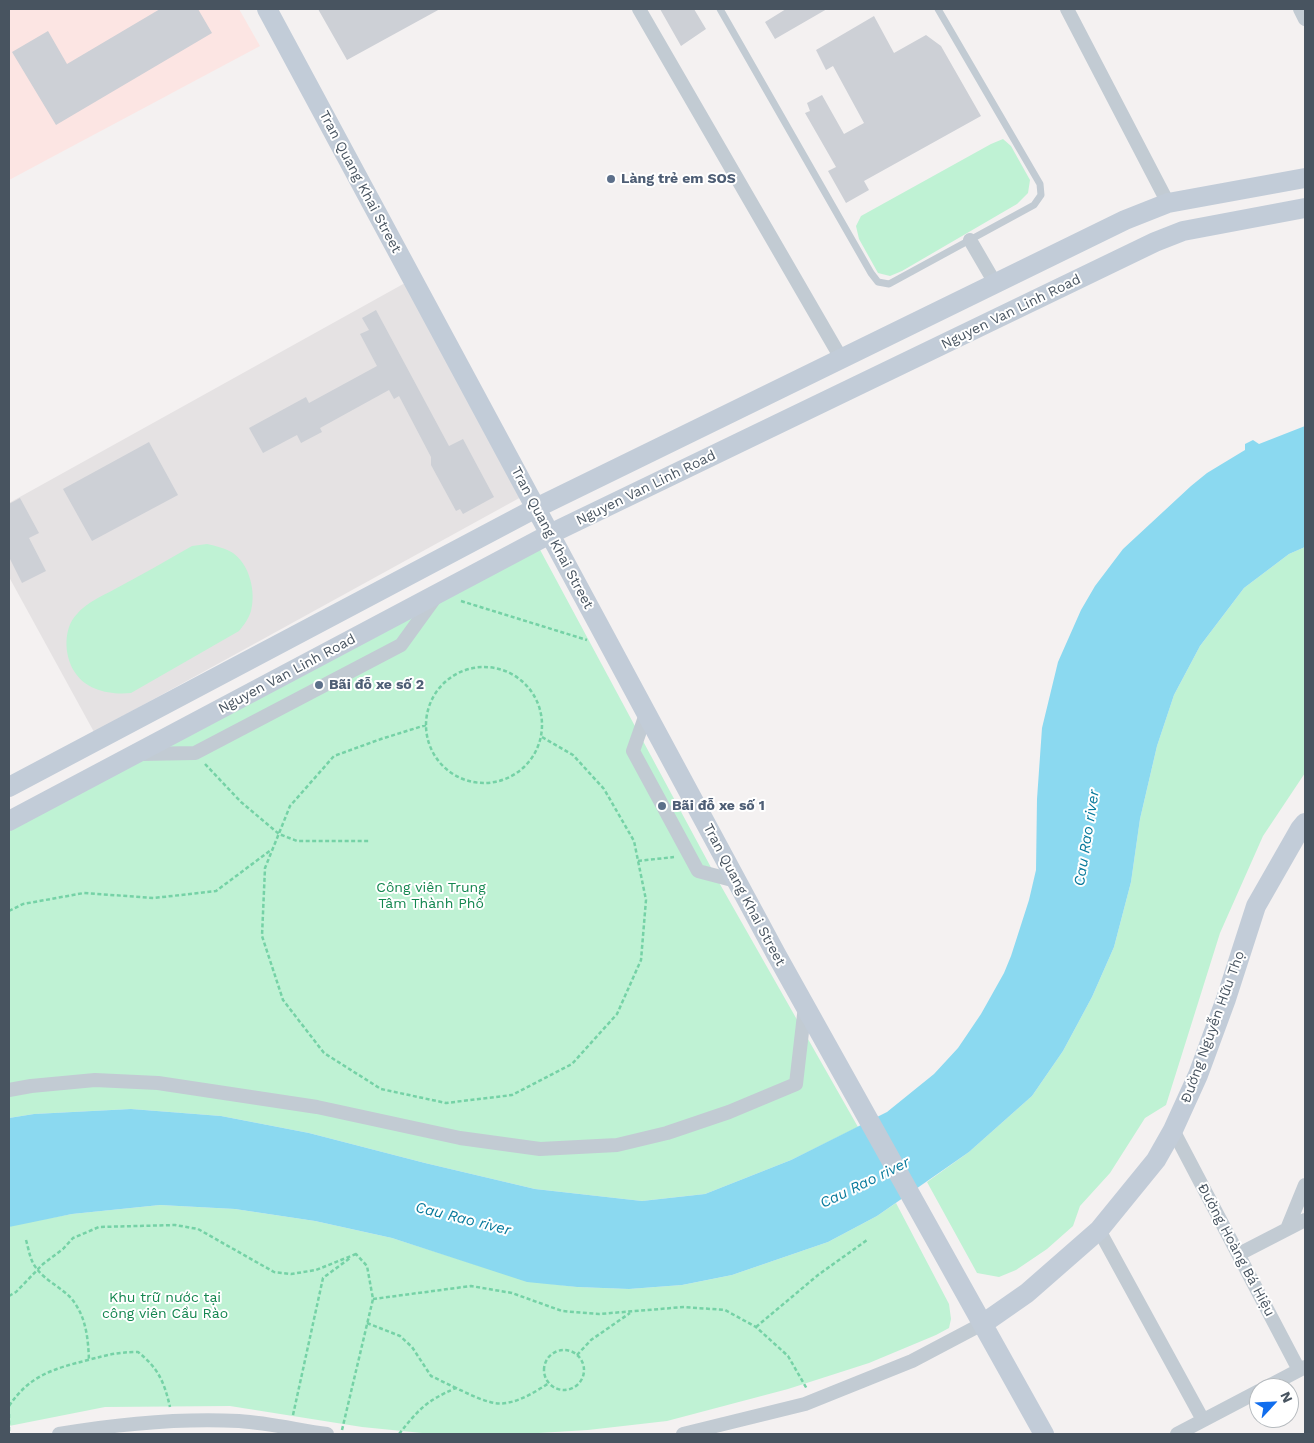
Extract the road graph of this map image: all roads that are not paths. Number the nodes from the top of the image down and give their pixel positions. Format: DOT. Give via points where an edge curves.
graph roads {
  1 [pos="267,9"];
  2 [pos="639,9"];
  3 [pos="720,9"];
  4 [pos="938,9"];
  5 [pos="1067,9"];
  6 [pos="1300,9"];
  7 [pos="1305,19"];
  8 [pos="1305,178"];
  9 [pos="1168,203"];
  10 [pos="1305,208"];
  11 [pos="970,240"];
  12 [pos="995,283"];
  13 [pos="842,358"];
  14 [pos="536,508"];
  15 [pos="550,534"];
  16 [pos="438,594"];
  17 [pos="646,714"];
  18 [pos="136,754"];
  19 [pos="9,787"];
  20 [pos="9,821"];
  21 [pos="1305,823"];
  22 [pos="736,880"];
  23 [pos="805,1006"];
  24 [pos="9,1090"];
  25 [pos="1173,1130"];
  26 [pos="1305,1185"];
  27 [pos="1305,1220"];
  28 [pos="1287,1229"];
  29 [pos="1100,1230"];
  30 [pos="1239,1254"];
  31 [pos="984,1323"];
  32 [pos="1302,1369"];
  33 [pos="1284,1378"];
  34 [pos="1249,1396"];
  35 [pos="1203,1420"];
  36 [pos="59,1434"];
  37 [pos="327,1434"];
  38 [pos="683,1434"];
  39 [pos="1044,1434"];
  40 [pos="1177,1434"];
  1 -- 14 [label="street, Tran Quang Khai Street"];
  2 -- 13 [label="street"];
  3 -- 11 [label="lane" via="878,282 889,284"];
  4 -- 11 [label="lane" via="1040,184 1041,195 1034,205"];
  5 -- 9 [label="street"];
  6 -- 7 [label="street"];
  8 -- 9 [label="street"];
  9 -- 12 [label="street" via="1125,220"];
  10 -- 15 [label="street, Nguyen Van Linh Road" via="1183,231 1155,242"];
  11 -- 12 [label="street"];
  12 -- 13 [label="street"];
  13 -- 14 [label="street"];
  14 -- 15 [label="street, Tran Quang Khai Street"];
  14 -- 19 [label="street"];
  15 -- 16 [label="street, Nguyen Van Linh Road"];
  15 -- 17 [label="street, Tran Quang Khai Street"];
  16 -- 18 [label="street, Nguyen Van Linh Road"];
  16 -- 18 [label="street" via="401,645 195,753"];
  17 -- 22 [label="street, Tran Quang Khai Street"];
  17 -- 22 [label="street" via="633,751 698,871"];
  18 -- 20 [label="street, Nguyen Van Linh Road"];
  21 -- 25 [label="street, Đường Nguyễn Hữu Thọ" via="1256,906 1198,1075"];
  22 -- 23 [label="street, Tran Quang Khai Street"];
  23 -- 24 [label="street" via="796,1084 729,1112 667,1133 617,1145 540,1149 460,1138 317,1107 158,1083 95,1080"];
  23 -- 31 [label="street, Tran Quang Khai Street"];
  25 -- 29 [label="street, Đường Nguyễn Hữu Thọ" via="1156,1160"];
  25 -- 30 [label="street, Đường Hoàng Bá Hiệu"];
  26 -- 28 [label="street"];
  27 -- 28 [label="street"];
  28 -- 30 [label="street"];
  29 -- 31 [label="street, Đường Nguyễn Hữu Thọ" via="1027,1293"];
  29 -- 35 [label="street"];
  30 -- 32 [label="street, Đường Hoàng Bá Hiệu"];
  31 -- 38 [label="street, Đường Nguyễn Hữu Thọ" via="912,1361 813,1401"];
  31 -- 39 [label="street"];
  32 -- 33 [label="street"];
  34 -- 35 [label="street"];
  35 -- 40 [label="street"];
  36 -- 37 [label="street" via="131,1424 241,1422"];
}
